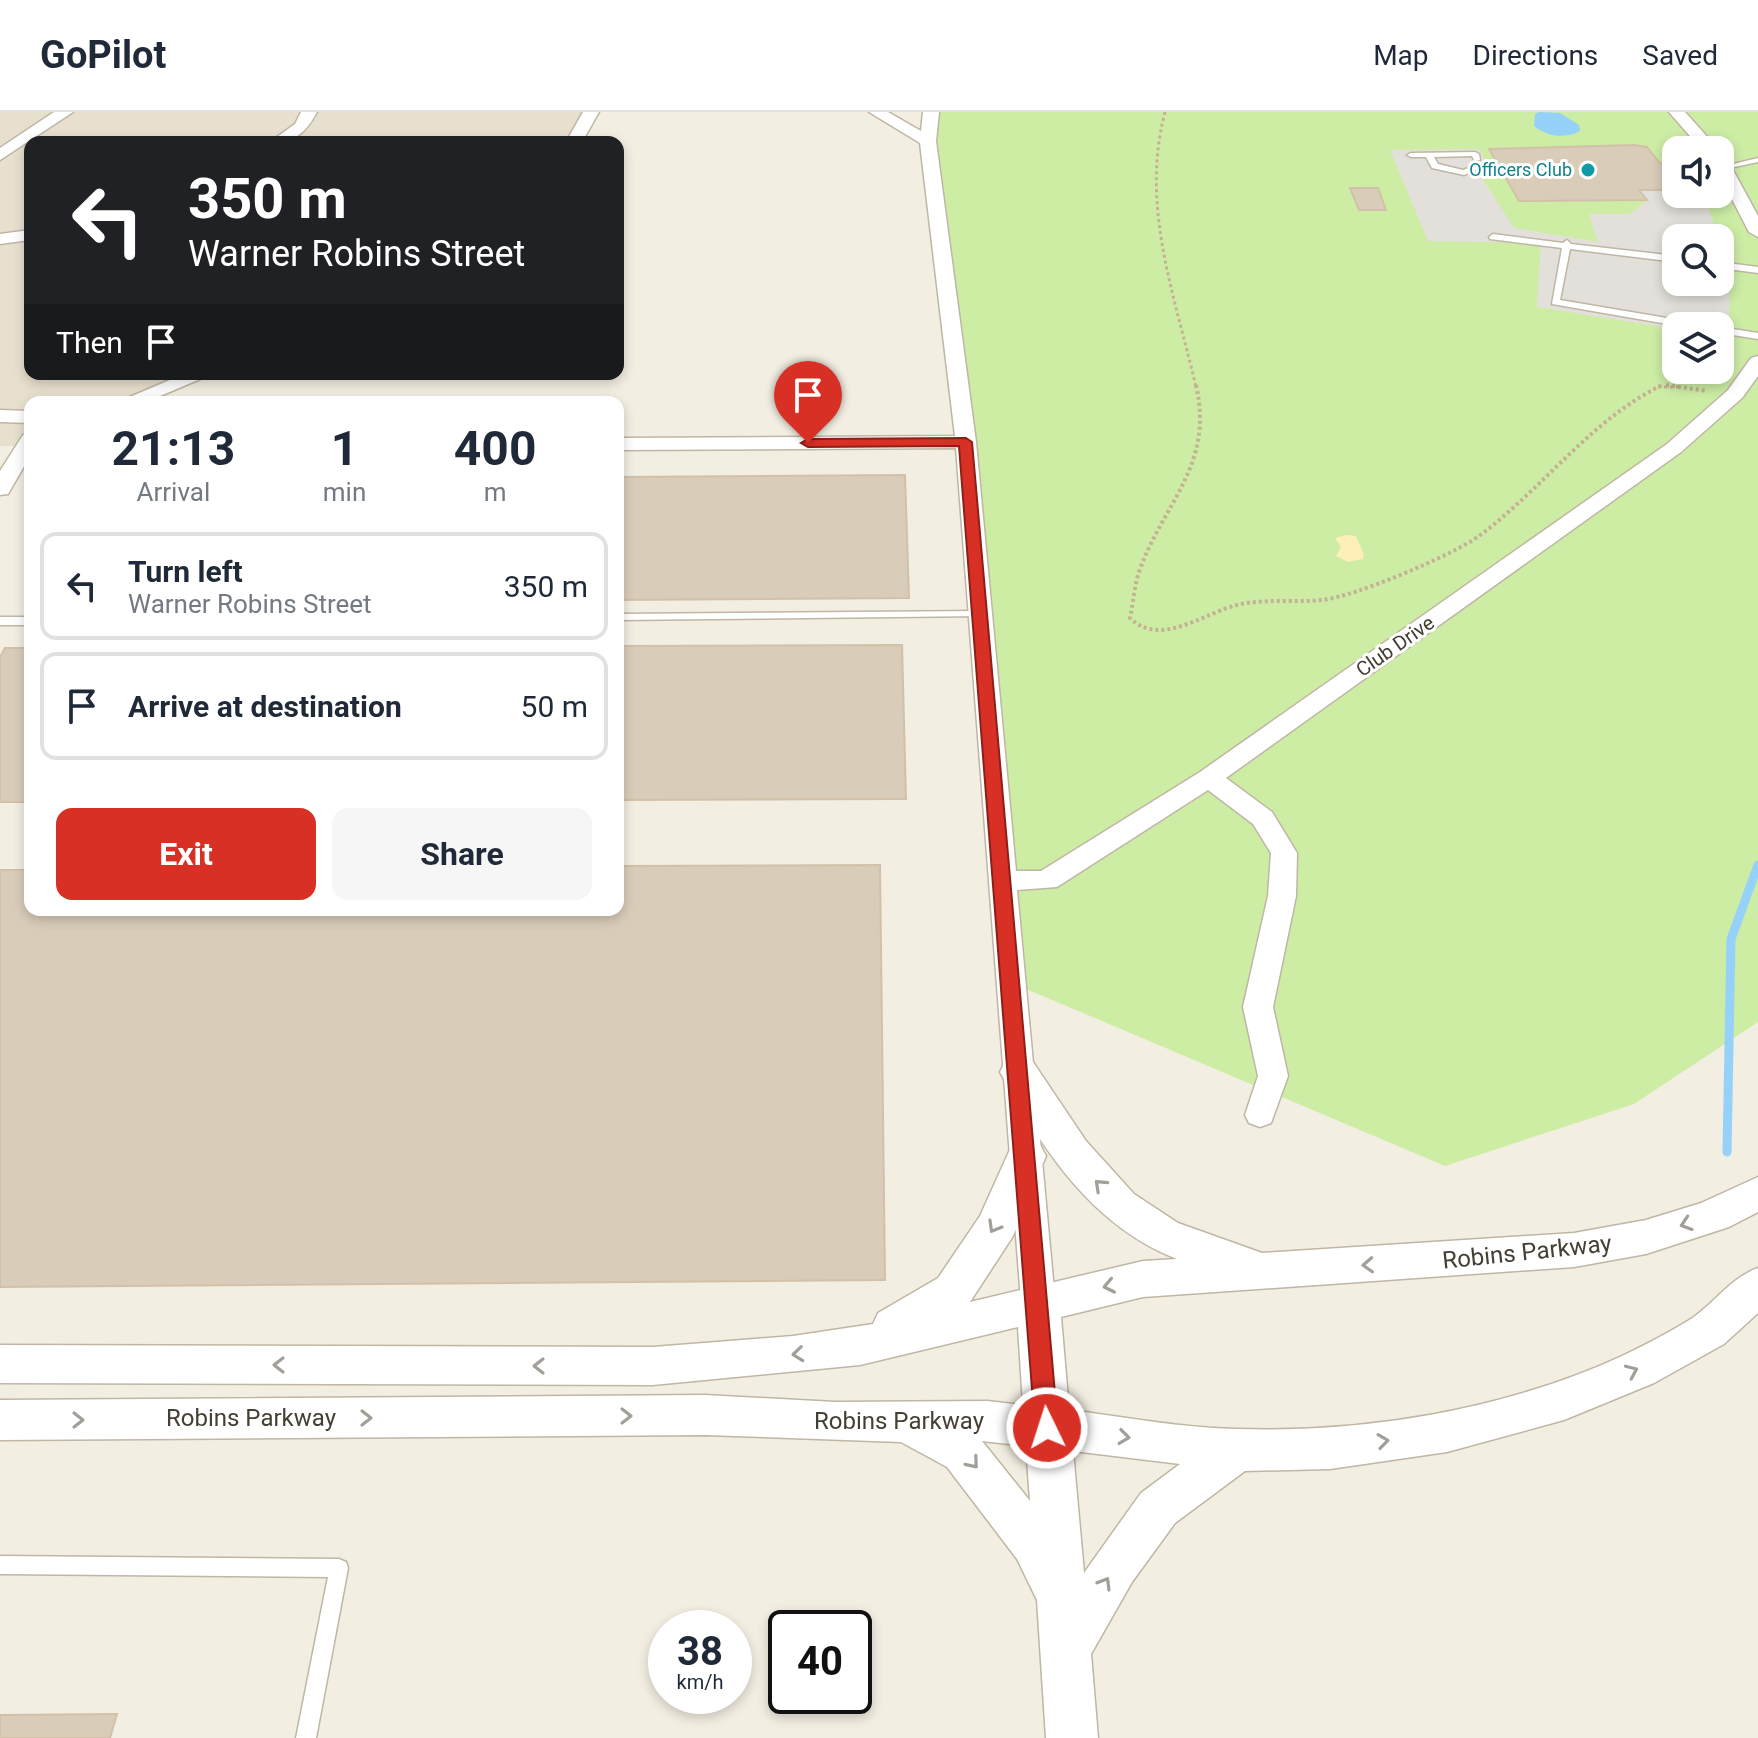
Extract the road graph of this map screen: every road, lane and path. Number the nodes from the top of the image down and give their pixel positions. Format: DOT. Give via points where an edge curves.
graph roads {
  1 [pos="65,112"];
  2 [pos="309,112"];
  3 [pos="591,112"];
  4 [pos="877,112"];
  5 [pos="931,112"];
  6 [pos="1165,112"];
  7 [pos="1677,112"];
  8 [pos="29,136"];
  9 [pos="287,136"];
  10 [pos="577,136"];
  11 [pos="1698,136"];
  12 [pos="24,139"];
  13 [pos="928,141"];
  14 [pos="0,155"];
  15 [pos="1411,155"];
  16 [pos="1429,155"];
  17 [pos="1758,160"];
  18 [pos="1734,163"];
  19 [pos="1734,185"];
  20 [pos="1734,196"];
  21 [pos="1740,196"];
  22 [pos="1758,232"];
  23 [pos="24,236"];
  24 [pos="1493,237"];
  25 [pos="0,239"];
  26 [pos="1567,243"];
  27 [pos="1662,257"];
  28 [pos="1734,267"];
  29 [pos="1758,270"];
  30 [pos="1662,320"];
  31 [pos="1734,332"];
  32 [pos="1758,336"];
  33 [pos="1758,362"];
  34 [pos="186,380"];
  35 [pos="144,396"];
  36 [pos="1732,397"];
  37 [pos="0,416"];
  38 [pos="24,417"];
  39 [pos="966,442"];
  40 [pos="24,444"];
  41 [pos="624,444"];
  42 [pos="0,446"];
  43 [pos="24,452"];
  44 [pos="0,489"];
  45 [pos="980,614"];
  46 [pos="624,617"];
  47 [pos="0,621"];
  48 [pos="24,621"];
  49 [pos="1209,778"];
  50 [pos="1004,881"];
  51 [pos="1019,1072"];
  52 [pos="1260,1115"];
  53 [pos="1026,1156"];
  54 [pos="1758,1193"];
  55 [pos="1267,1270"];
  56 [pos="1758,1286"];
  57 [pos="1038,1301"];
  58 [pos="860,1346"];
  59 [pos="0,1364"];
  60 [pos="0,1420"];
  61 [pos="907,1422"];
  62 [pos="1047,1428"];
  63 [pos="1236,1450"];
  64 [pos="0,1565"];
  65 [pos="1061,1603"];
  66 [pos="1065,1650"];
  67 [pos="306,1738"];
  68 [pos="1072,1738"];
  1 -- 8 [label="street"];
  2 -- 9 [label="street" via="301,127"];
  3 -- 10 [label="street"];
  4 -- 13 [label="street"];
  5 -- 13 [label="street"];
  6 -- 36 [label="path" via="1155,162 1159,212 1202,435 1138,575 1130,618 1139,627 1166,631 1252,602 1351,596 1478,537 1597,427 1646,392 1668,385"];
  7 -- 11 [label="street"];
  12 -- 14 [label="street"];
  13 -- 39 [label="street"];
  15 -- 16 [label="lane"];
  16 -- 16 [label="lane" via="1435,166 1464,173 1479,162 1475,154"];
  17 -- 18 [label="lane"];
  19 -- 21 [label="street"];
  20 -- 21 [label="lane"];
  21 -- 22 [label="street"];
  23 -- 25 [label="street"];
  24 -- 26 [label="lane"];
  26 -- 27 [label="lane"];
  26 -- 30 [label="lane" via="1555,302"];
  28 -- 29 [label="lane"];
  31 -- 32 [label="lane"];
  33 -- 36 [label="street, Club Drive"];
  34 -- 35 [label="street"];
  36 -- 49 [label="street, Club Drive" via="1674,448"];
  37 -- 38 [label="street"];
  39 -- 41 [label="street"];
  39 -- 45 [label="street"];
  40 -- 42 [label="street"];
  43 -- 44 [label="street"];
  45 -- 46 [label="lane"];
  45 -- 50 [label="street"];
  47 -- 48 [label="lane"];
  49 -- 50 [label="street, Club Drive" via="1047,880"];
  49 -- 52 [label="street" via="1263,818 1284,853 1282,896 1258,1007 1273,1076"];
  50 -- 51 [label="street"];
  51 -- 53 [label="street"];
  55 -- 51 [label="street, one-way" via="1203,1251 1138,1220 1081,1167"];
  53 -- 57 [label="street"];
  53 -- 58 [label="street, one-way" via="998,1224 953,1291"];
  54 -- 55 [label="street, Robins Parkway, one-way" via="1714,1215 1646,1237 1574,1250"];
  55 -- 57 [label="street, Robins Parkway, one-way" via="1143,1279"];
  63 -- 56 [label="street, Robins Parkway, one-way" via="1330,1448 1447,1432 1564,1400 1638,1369 1708,1331"];
  57 -- 58 [label="street, Robins Parkway"];
  57 -- 62 [label="street"];
  58 -- 59 [label="street, Robins Parkway, one-way" via="653,1366"];
  60 -- 61 [label="street, Robins Parkway, one-way" via="705,1415"];
  61 -- 62 [label="street, Robins Parkway" via="987,1421"];
  61 -- 65 [label="street, one-way" via="972,1462 1034,1543"];
  62 -- 63 [label="street, Robins Parkway, one-way"];
  62 -- 65 [label="street"];
  66 -- 63 [label="street, one-way" via="1115,1566 1158,1508"];
  64 -- 67 [label="lane" via="339,1568"];
  65 -- 66 [label="street"];
  66 -- 68 [label="street"];
}
